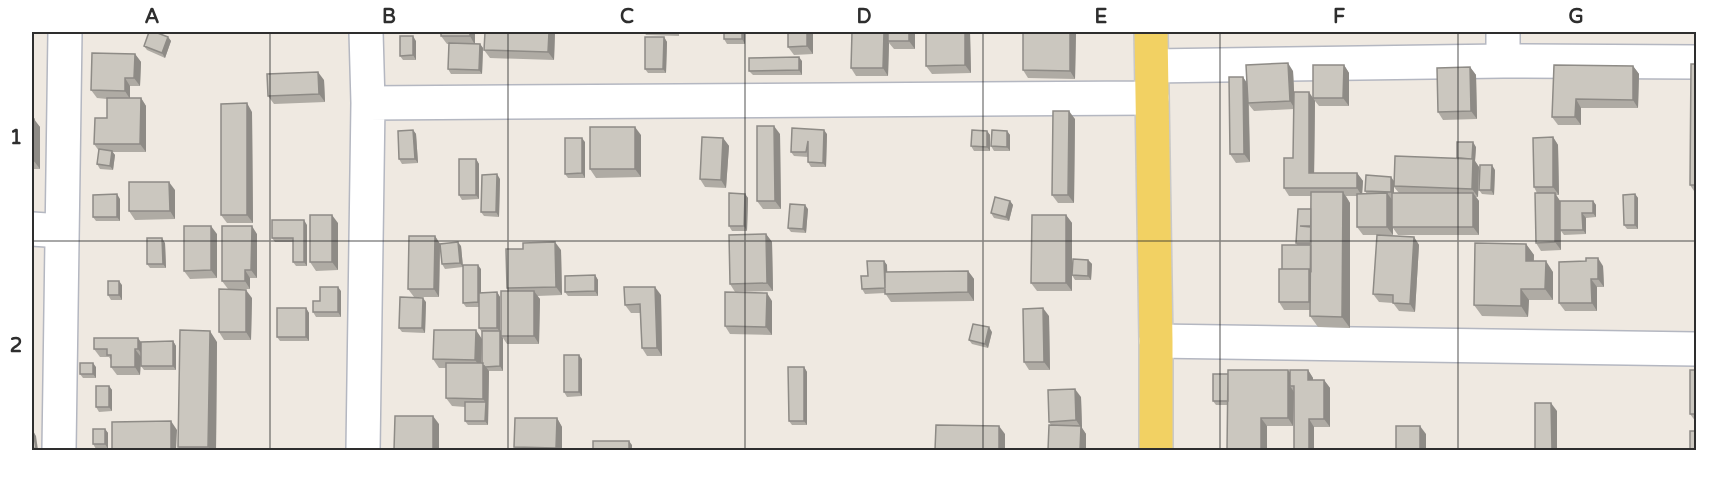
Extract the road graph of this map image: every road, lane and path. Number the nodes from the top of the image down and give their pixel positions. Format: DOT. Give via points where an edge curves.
graph roads {
  1 [pos="65,32"];
  2 [pos="366,32"];
  3 [pos="1151,32"];
  4 [pos="1503,46"];
  5 [pos="1696,62"];
  6 [pos="1152,66"];
  7 [pos="1152,98"];
  8 [pos="368,103"];
  9 [pos="47,230"];
  10 [pos="1156,341"];
  11 [pos="1696,349"];
  12 [pos="59,450"];
  13 [pos="363,450"];
  14 [pos="1156,450"];
  1 -- 9 [label="street"];
  2 -- 8 [label="street"];
  3 -- 6 [label="main road"];
  4 -- 5 [label="street"];
  4 -- 6 [label="street"];
  6 -- 7 [label="main road"];
  7 -- 8 [label="street"];
  7 -- 10 [label="main road"];
  8 -- 13 [label="street"];
  9 -- 12 [label="street"];
  10 -- 11 [label="street"];
  10 -- 14 [label="main road"];
}
